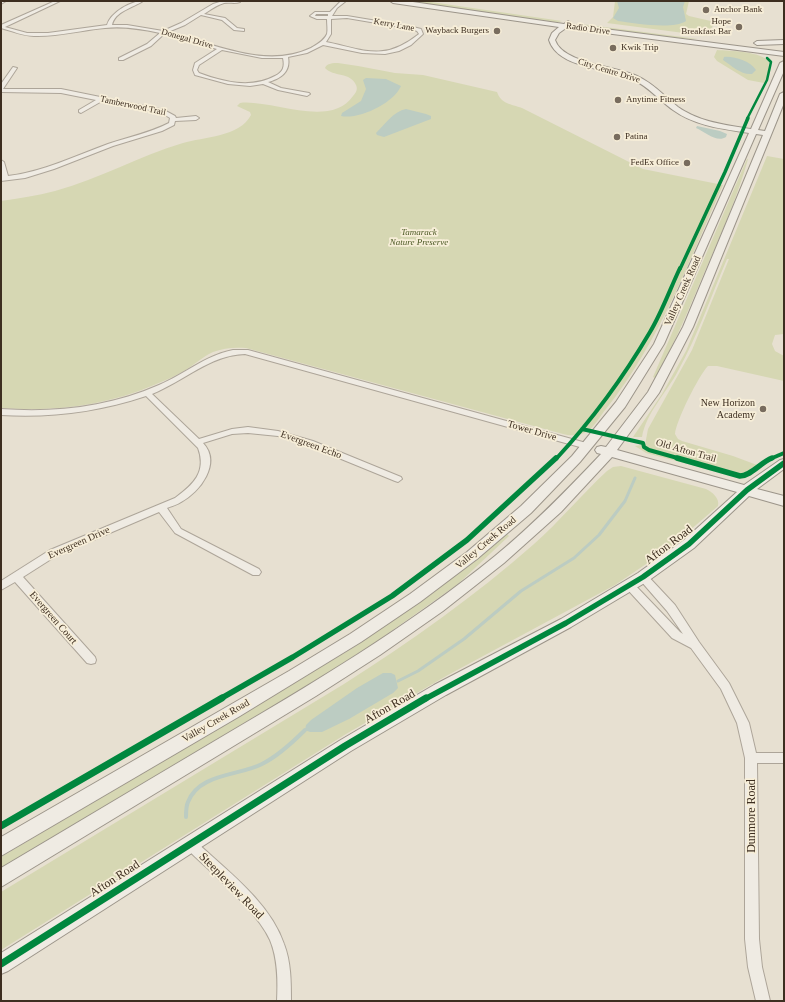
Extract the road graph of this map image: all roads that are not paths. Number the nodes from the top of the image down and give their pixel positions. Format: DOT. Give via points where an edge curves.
graph roads {
  1 [pos="4,1"];
  2 [pos="58,1"];
  3 [pos="142,1"];
  4 [pos="344,1"];
  5 [pos="393,1"];
  6 [pos="437,1"];
  7 [pos="1,2"];
  8 [pos="238,2"];
  9 [pos="200,14"];
  10 [pos="331,15"];
  11 [pos="570,20"];
  12 [pos="108,26"];
  13 [pos="566,26"];
  14 [pos="1,27"];
  15 [pos="242,30"];
  16 [pos="71,32"];
  17 [pos="164,32"];
  18 [pos="76,36"];
  19 [pos="784,42"];
  20 [pos="322,43"];
  21 [pos="728,44"];
  22 [pos="784,48"];
  23 [pos="222,49"];
  24 [pos="562,52"];
  25 [pos="784,54"];
  26 [pos="285,56"];
  27 [pos="121,59"];
  28 [pos="784,63"];
  29 [pos="15,68"];
  30 [pos="777,80"];
  31 [pos="265,83"];
  32 [pos="1,89"];
  33 [pos="307,94"];
  34 [pos="784,94"];
  35 [pos="101,99"];
  36 [pos="81,111"];
  37 [pos="196,118"];
  38 [pos="173,120"];
  39 [pos="755,129"];
  40 [pos="769,132"];
  41 [pos="1,162"];
  42 [pos="4,179"];
  43 [pos="147,393"];
  44 [pos="1,412"];
  45 [pos="198,442"];
  46 [pos="587,446"];
  47 [pos="609,452"];
  48 [pos="784,463"];
  49 [pos="398,478"];
  50 [pos="747,490"];
  51 [pos="784,501"];
  52 [pos="161,507"];
  53 [pos="256,572"];
  54 [pos="16,576"];
  55 [pos="636,582"];
  56 [pos="1,586"];
  57 [pos="695,645"];
  58 [pos="90,660"];
  59 [pos="751,758"];
  60 [pos="784,758"];
  61 [pos="189,843"];
  62 [pos="1,847"];
  63 [pos="1,878"];
  64 [pos="1,964"];
  65 [pos="284,1001"];
  66 [pos="763,1001"];
  1 -- 7 [label="street"];
  2 -- 14 [label="street"];
  3 -- 12 [label="street" via="115,15"];
  4 -- 10 [label="street"];
  5 -- 13 [label="main road, Radio Drive"];
  6 -- 11 [label="main road, Radio Drive"];
  8 -- 9 [label="street" via="218,3"];
  9 -- 15 [label="street" via="222,19"];
  9 -- 17 [label="street"];
  10 -- 20 [label="street" via="329,34"];
  10 -- 20 [label="street, Kerry Lane" via="412,28 419,30 421,34 403,49 384,53"];
  11 -- 13 [label="main road"];
  11 -- 21 [label="main road, Radio Drive"];
  12 -- 16 [label="street, Donegal Drive"];
  12 -- 17 [label="street, Donegal Drive" via="128,26"];
  13 -- 21 [label="main road, Radio Drive"];
  13 -- 24 [label="main road" via="560,40 564,49"];
  13 -- 24 [label="main road" via="558,30 552,40 555,48"];
  14 -- 16 [label="street, Donegal Drive" via="35,35"];
  16 -- 18 [label="street"];
  17 -- 23 [label="street, Donegal Drive"];
  17 -- 27 [label="street" via="149,45"];
  19 -- 21 [label="main road"];
  20 -- 26 [label="street, Donegal Drive" via="305,52"];
  21 -- 22 [label="main road, Radio Drive"];
  21 -- 25 [label="main road, Radio Drive"];
  21 -- 30 [label="main road" via="772,58 776,64"];
  23 -- 26 [label="street, Donegal Drive" via="256,56"];
  23 -- 31 [label="street" via="197,64 197,74 237,84"];
  24 -- 39 [label="main road, City Centre Drive" via="579,62 642,80 684,114 700,121"];
  26 -- 31 [label="street" via="286,69"];
  28 -- 30 [label="main road, Valley Creek Road"];
  29 -- 32 [label="street"];
  30 -- 39 [label="main road, Valley Creek Road"];
  31 -- 33 [label="street" via="280,89"];
  32 -- 35 [label="street, Tamberwood Trail" via="55,91"];
  34 -- 40 [label="main road, Valley Creek Road"];
  35 -- 36 [label="street"];
  35 -- 38 [label="street, Tamberwood Trail" via="162,111 171,114"];
  37 -- 38 [label="street"];
  38 -- 42 [label="street, Tamberwood Trail" via="172,124 164,128 52,168"];
  39 -- 40 [label="main road, City Centre Drive"];
  39 -- 46 [label="main road, Valley Creek Road" via="659,344 626,397"];
  40 -- 47 [label="main road, Valley Creek Road" via="679,347 647,401"];
  41 -- 42 [label="street"];
  43 -- 44 [label="street, Tower Drive" via="81,410 44,413"];
  43 -- 45 [label="street, Evergreen Drive"];
  43 -- 46 [label="street, Tower Drive" via="176,380 217,355 225,352 245,352"];
  45 -- 49 [label="street, Evergreen Echo" via="227,432 269,430 297,438"];
  45 -- 52 [label="street, Evergreen Drive" via="205,454 206,462 201,479 178,500"];
  46 -- 47 [label="main road, Tower Drive"];
  46 -- 62 [label="main road, Valley Creek Road" via="545,491 503,529 394,612 314,663"];
  47 -- 50 [label="main road, Tower Drive"];
  47 -- 63 [label="main road, Valley Creek Road" via="525,538 424,618 346,670"];
  48 -- 50 [label="main road, Afton Road"];
  50 -- 51 [label="main road, Tower Drive"];
  50 -- 55 [label="main road, Afton Road" via="699,536"];
  52 -- 53 [label="street" via="178,531"];
  52 -- 54 [label="street, Evergreen Drive" via="53,553"];
  54 -- 56 [label="street, Evergreen Drive"];
  54 -- 58 [label="street, Evergreen Court"];
  55 -- 57 [label="street, Dunmore Road" via="671,608"];
  55 -- 57 [label="street, Dunmore Road" via="676,635"];
  55 -- 61 [label="main road, Afton Road" via="388,720"];
  57 -- 59 [label="street, Dunmore Road" via="725,686 743,724"];
  59 -- 60 [label="street"];
  59 -- 66 [label="street, Dunmore Road" via="752,939"];
  61 -- 64 [label="main road, Afton Road"];
  61 -- 65 [label="street, Steepleview Road" via="254,908 270,928 279,950 284,974"];
}
